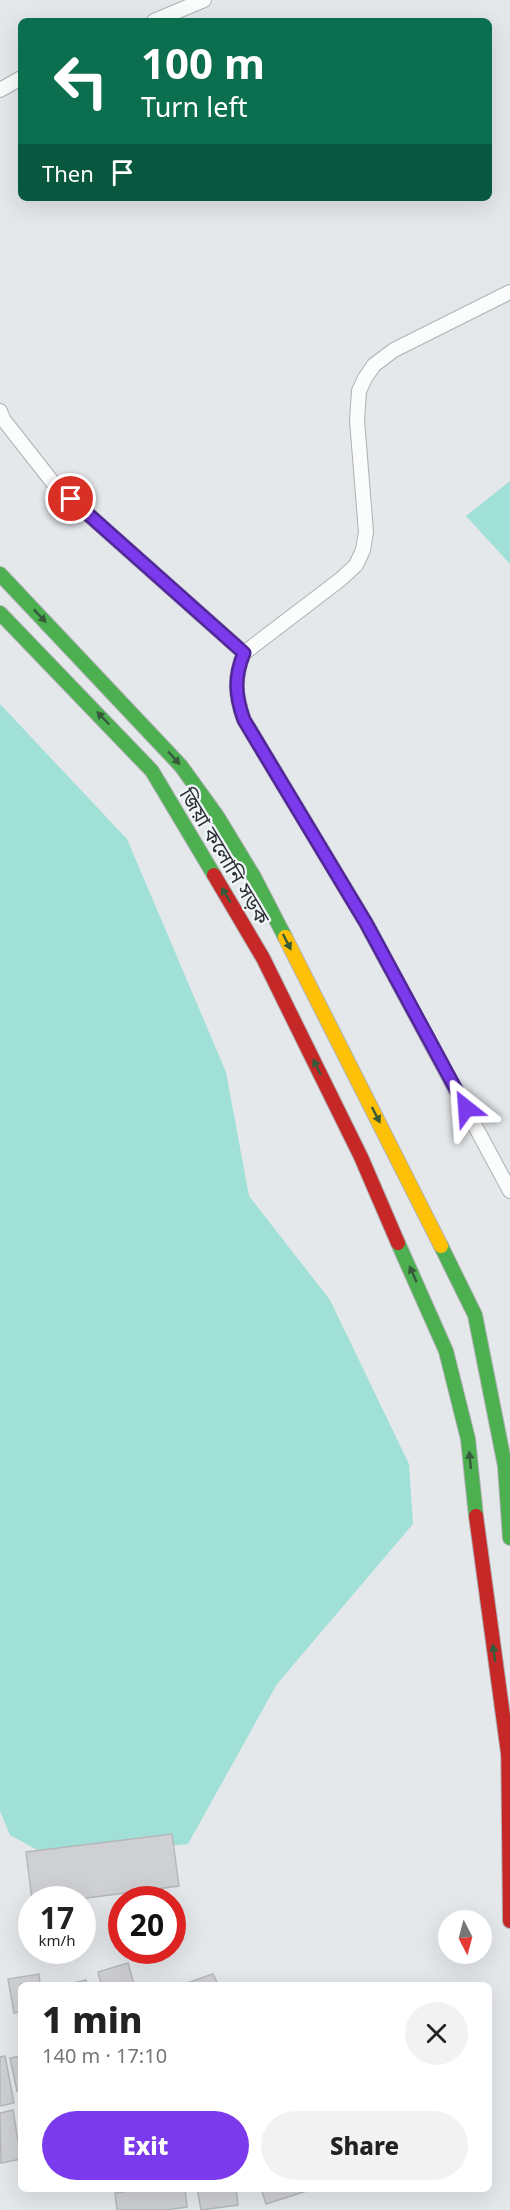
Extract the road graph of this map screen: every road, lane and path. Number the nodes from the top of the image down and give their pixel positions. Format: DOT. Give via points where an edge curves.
graph roads {
  1 [pos="204,0"];
  2 [pos="161,18"];
  3 [pos="18,80"];
  4 [pos="0,90"];
  5 [pos="510,292"];
  6 [pos="0,411"];
  7 [pos="0,574"];
  8 [pos="0,613"];
  9 [pos="244,653"];
  10 [pos="510,1191"];
  11 [pos="510,1538"];
  12 [pos="509,1657"];
  13 [pos="508,1753"];
  14 [pos="510,1922"];
  1 -- 2 [label="lane"];
  3 -- 4 [label="lane"];
  5 -- 9 [label="lane" via="394,350 374,365 359,391 357,420 366,532 363,550 356,565 341,579"];
  6 -- 9 [label="lane" via="54,484"];
  7 -- 11 [label="main road, one-way" via="181,766 254,877 475,1315 505,1466"];
  13 -- 8 [label="main road, জিয়া কলোনি সড়ক, one-way" via="463,1417 446,1351 361,1157 263,958 152,771"];
  9 -- 10 [label="lane" via="236,691 244,720 366,923"];
  12 -- 13 [label="main road"];
  13 -- 14 [label="main road"];
}
